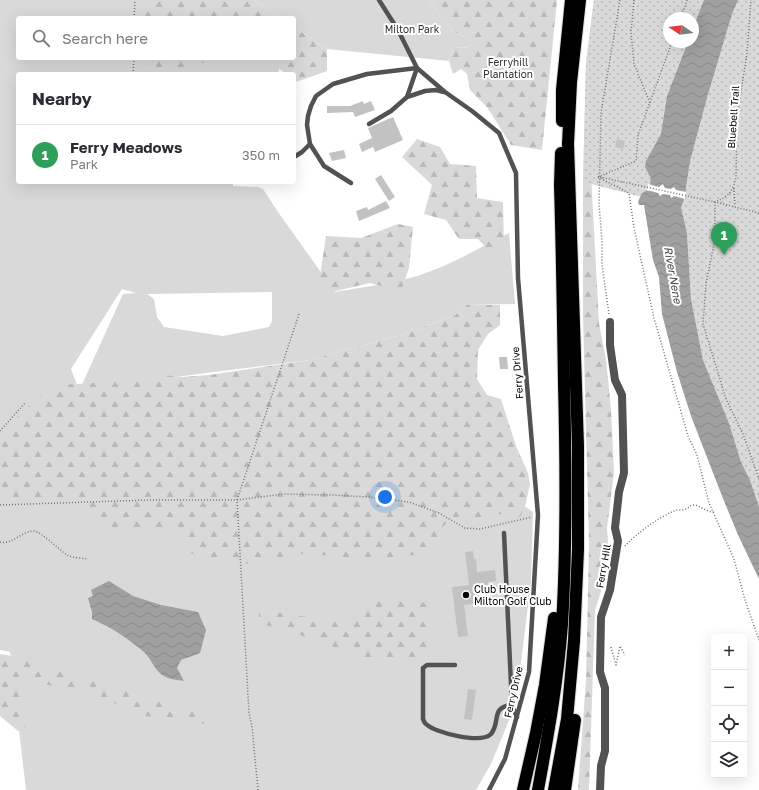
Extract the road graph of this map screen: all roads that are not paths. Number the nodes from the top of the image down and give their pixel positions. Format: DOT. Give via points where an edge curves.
graph roads {
  1 [pos="379,0"];
  2 [pos="571,0"];
  3 [pos="580,0"];
  4 [pos="417,68"];
  5 [pos="445,92"];
  6 [pos="407,97"];
  7 [pos="369,124"];
  8 [pos="310,144"];
  9 [pos="296,156"];
  10 [pos="351,183"];
  11 [pos="610,322"];
  12 [pos="504,532"];
  13 [pos="565,541"];
  14 [pos="578,549"];
  15 [pos="455,665"];
  16 [pos="512,705"];
  17 [pos="517,717"];
  18 [pos="489,790"];
  19 [pos="523,790"];
  20 [pos="538,790"];
  21 [pos="554,790"];
  22 [pos="565,790"];
  23 [pos="600,790"];
  1 -- 4 [label="lane, Ferry Drive"];
  2 -- 13 [label="highway" via="562,90 560,185 566,465"];
  3 -- 14 [label="highway" via="571,82 568,144 578,446"];
  4 -- 5 [label="lane, Ferry Drive"];
  4 -- 6 [label="lane"];
  4 -- 8 [label="lane" via="367,74 333,84 316,96 307,126"];
  5 -- 6 [label="lane" via="425,91"];
  5 -- 17 [label="lane, Ferry Drive" via="499,133 516,173 518,278 538,515 528,672"];
  6 -- 7 [label="lane" via="391,111"];
  8 -- 9 [label="lane"];
  8 -- 10 [label="lane" via="324,166"];
  11 -- 23 [label="street, Ferry Hill" via="615,380 622,395 624,473 615,528 618,541 610,590 601,617 600,672 605,688 605,751 601,766"];
  12 -- 16 [label="lane"];
  13 -- 19 [label="highway" via="545,685"];
  13 -- 20 [label="highway" via="562,625 548,737"];
  14 -- 21 [label="highway" via="567,719"];
  14 -- 22 [label="highway" via="581,641 575,717"];
  15 -- 16 [label="lane" via="427,665 423,668 423,719 427,725 442,732 470,738 485,737 493,730 501,708 504,705"];
  16 -- 17 [label="lane"];
  17 -- 18 [label="lane, Ferry Drive" via="505,759"];
}
